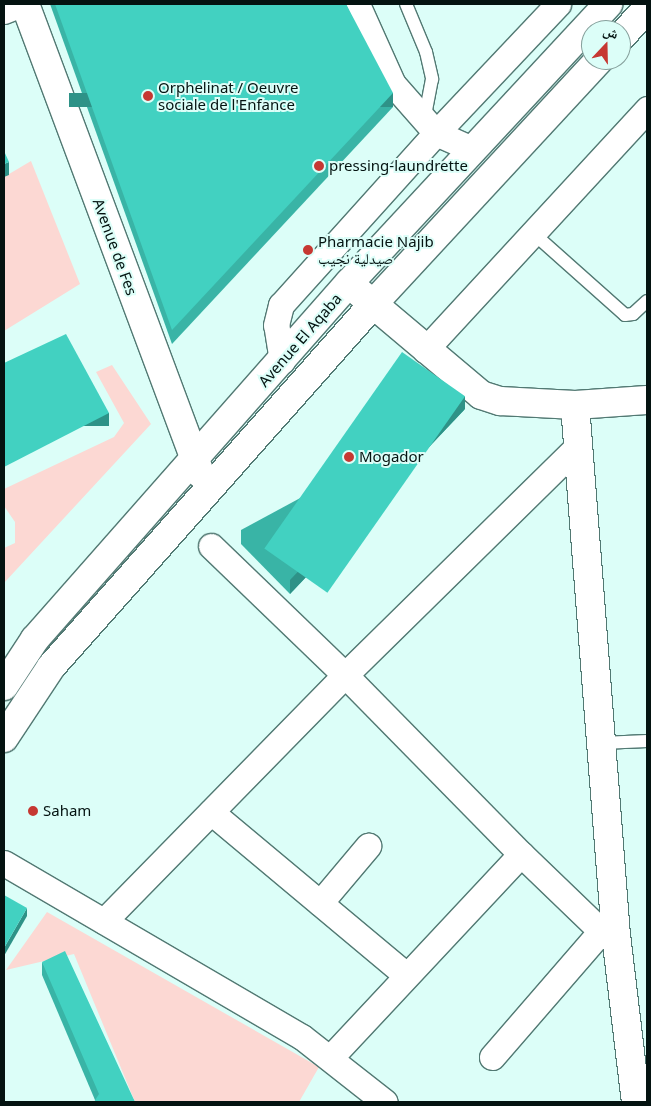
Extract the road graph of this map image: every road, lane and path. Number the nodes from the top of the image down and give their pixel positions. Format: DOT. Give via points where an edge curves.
graph roads {
  1 [pos="23,4"];
  2 [pos="357,4"];
  3 [pos="406,4"];
  4 [pos="558,4"];
  5 [pos="608,4"];
  6 [pos="647,8"];
  7 [pos="4,11"];
  8 [pos="631,26"];
  9 [pos="590,70"];
  10 [pos="647,109"];
  11 [pos="430,127"];
  12 [pos="472,149"];
  13 [pos="533,233"];
  14 [pos="349,283"];
  15 [pos="647,301"];
  16 [pos="373,304"];
  17 [pos="425,350"];
  18 [pos="282,361"];
  19 [pos="647,400"];
  20 [pos="575,405"];
  21 [pos="579,444"];
  22 [pos="195,459"];
  23 [pos="207,489"];
  24 [pos="211,546"];
  25 [pos="345,674"];
  26 [pos="4,686"];
  27 [pos="4,738"];
  28 [pos="647,741"];
  29 [pos="602,743"];
  30 [pos="211,812"];
  31 [pos="368,846"];
  32 [pos="520,854"];
  33 [pos="4,863"];
  34 [pos="320,903"];
  35 [pos="104,921"];
  36 [pos="609,933"];
  37 [pos="406,975"];
  38 [pos="331,1057"];
  39 [pos="492,1057"];
  40 [pos="639,1073"];
  41 [pos="385,1102"];
  42 [pos="636,1102"];
  1 -- 7 [label="street"];
  1 -- 22 [label="main road, Avenue de Fes"];
  2 -- 11 [label="street" via="393,84"];
  3 -- 11 [label="lane" via="426,52 432,79"];
  4 -- 11 [label="street"];
  5 -- 12 [label="main road, Avenue El Aqaba"];
  6 -- 8 [label="main road"];
  9 -- 16 [label="main road, Avenue El Aqaba"];
  10 -- 13 [label="street"];
  11 -- 12 [label="street"];
  11 -- 18 [label="street" via="281,304 276,325"];
  12 -- 14 [label="main road, Avenue El Aqaba"];
  13 -- 15 [label="lane" via="625,315 633,314"];
  13 -- 17 [label="street"];
  14 -- 16 [label="main road"];
  14 -- 18 [label="main road, Avenue El Aqaba"];
  16 -- 17 [label="main road"];
  16 -- 23 [label="main road, Avenue El Aqaba"];
  17 -- 20 [label="main road" via="481,395 500,401"];
  18 -- 22 [label="main road, Avenue El Aqaba"];
  19 -- 20 [label="main road"];
  20 -- 21 [label="main road"];
  21 -- 25 [label="street"];
  21 -- 29 [label="main road"];
  22 -- 23 [label="main road, Avenue de Fes"];
  22 -- 26 [label="main road, Avenue El Aqaba" via="35,639"];
  23 -- 27 [label="main road, Avenue El Aqaba" via="51,667"];
  24 -- 25 [label="street"];
  25 -- 30 [label="street"];
  25 -- 32 [label="street"];
  28 -- 29 [label="lane"];
  29 -- 36 [label="main road"];
  30 -- 34 [label="street"];
  30 -- 35 [label="street"];
  31 -- 34 [label="street"];
  32 -- 36 [label="street"];
  32 -- 37 [label="street"];
  33 -- 35 [label="street"];
  34 -- 37 [label="street"];
  35 -- 38 [label="street" via="252,1006"];
  36 -- 39 [label="street"];
  36 -- 40 [label="main road"];
  37 -- 38 [label="street"];
  38 -- 41 [label="street"];
  40 -- 42 [label="main road"];
}
